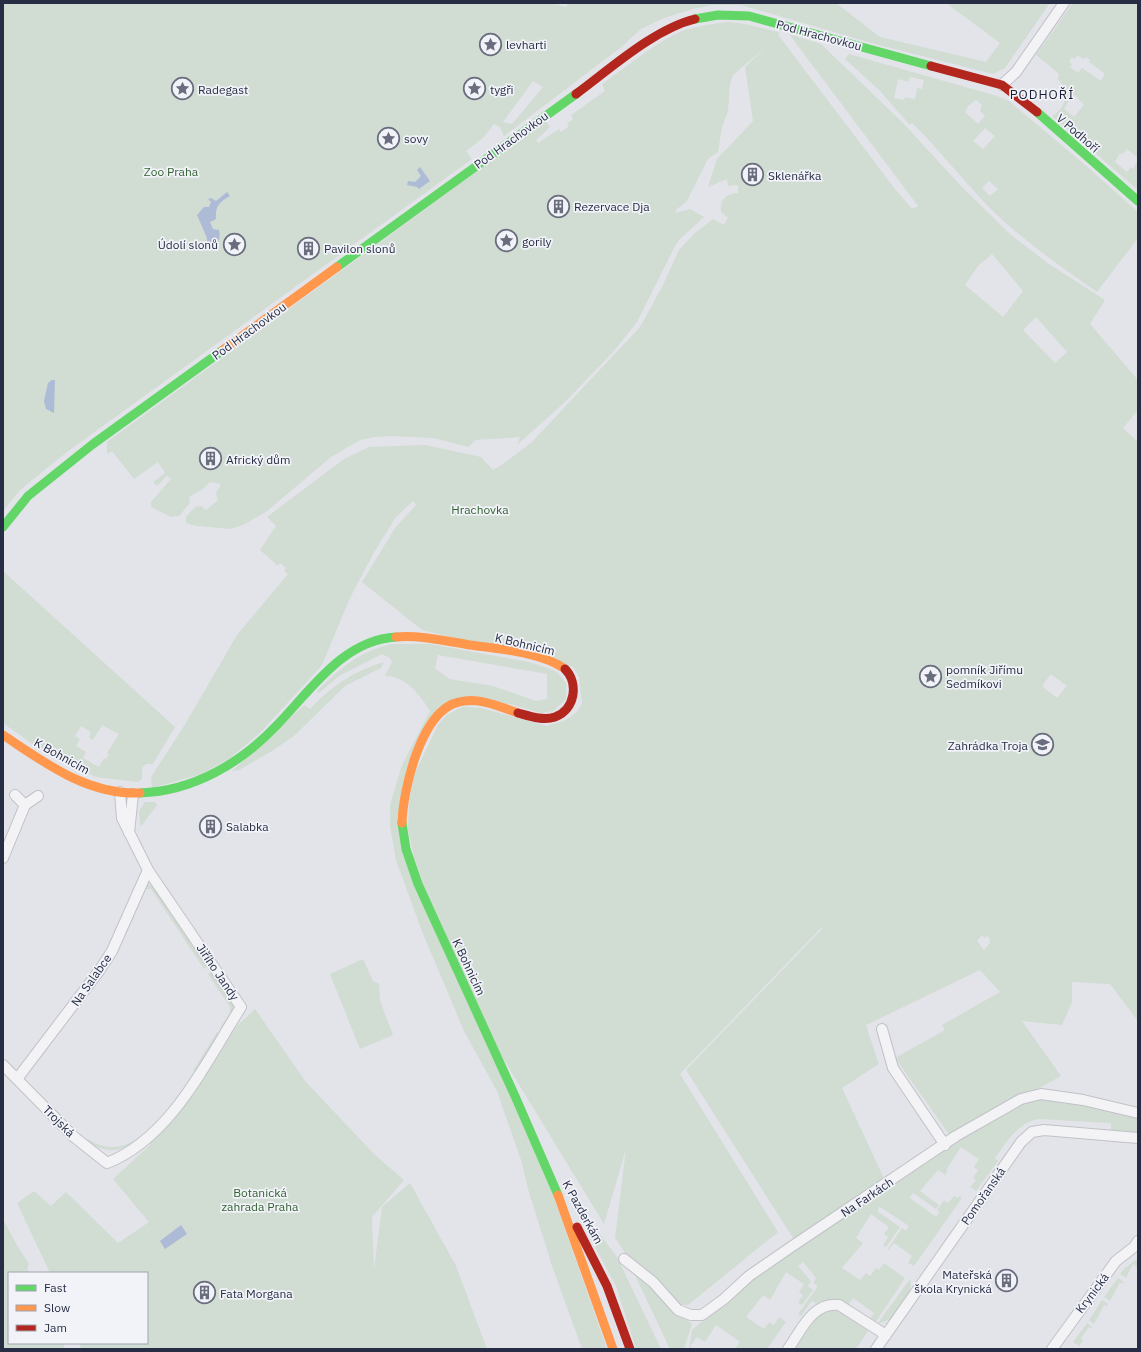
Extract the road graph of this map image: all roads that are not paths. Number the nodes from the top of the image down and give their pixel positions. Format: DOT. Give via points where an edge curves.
graph roads {
  1 [pos="1064,3"];
  2 [pos="1002,85"];
  3 [pos="1138,201"];
  4 [pos="3,527"];
  5 [pos="3,735"];
  6 [pos="120,792"];
  7 [pos="134,794"];
  8 [pos="15,796"];
  9 [pos="38,796"];
  10 [pos="25,805"];
  11 [pos="129,833"];
  12 [pos="3,858"];
  13 [pos="148,870"];
  14 [pos="882,1029"];
  15 [pos="3,1065"];
  16 [pos="17,1079"];
  17 [pos="1138,1112"];
  18 [pos="1138,1138"];
  19 [pos="945,1144"];
  20 [pos="121,1158"];
  21 [pos="552,1182"];
  22 [pos="1138,1241"];
  23 [pos="624,1259"];
  24 [pos="886,1335"];
  25 [pos="613,1349"];
  26 [pos="630,1349"];
  27 [pos="788,1349"];
  28 [pos="876,1349"];
  29 [pos="1052,1349"];
  1 -- 2 [label="street" via="1020,66"];
  2 -- 3 [label="street, V Podhoří" via="1038,113"];
  2 -- 4 [label="street, Pod Hrachovkou" via="748,16 717,15 675,25 592,81 93,444 28,496"];
  5 -- 6 [label="street, K Bohnicím" via="74,779"];
  6 -- 7 [label="street, K Bohnicím"];
  6 -- 11 [label="street, Jiřího Jandy" via="122,818"];
  7 -- 11 [label="street"];
  7 -- 21 [label="street, K Bohnicím" via="172,790 209,776 231,764 264,739 342,658 365,644 382,638 402,636 477,646 551,661 566,669 573,682 573,699 565,711 556,717 540,718 480,701 452,704 437,716 422,740 411,765 402,803 405,852"];
  8 -- 10 [label="street"];
  9 -- 10 [label="street"];
  10 -- 12 [label="street"];
  11 -- 13 [label="street, Jiřího Jandy"];
  13 -- 16 [label="street, Na Salabce" via="112,951 100,971"];
  13 -- 20 [label="street, Jiřího Jandy" via="241,1007 185,1096 156,1131"];
  14 -- 19 [label="street" via="893,1068"];
  15 -- 16 [label="street, Trojská"];
  16 -- 20 [label="street, Trojská" via="73,1136 107,1163"];
  17 -- 19 [label="street, Na Farkách" via="1041,1094 1021,1099"];
  18 -- 24 [label="street, Pomořanská" via="1044,1130 1032,1132 1021,1142"];
  19 -- 23 [label="street, Na Farkách" via="749,1276 702,1315 691,1315 678,1310 653,1282"];
  21 -- 25 [label="street, K Pazderkám"];
  21 -- 26 [label="street, K Pazderkám" via="604,1275"];
  22 -- 29 [label="street, Krynická" via="1112,1266"];
  24 -- 27 [label="street" via="839,1305 830,1304 816,1310"];
  24 -- 28 [label="street, Pomořanská"];
}
